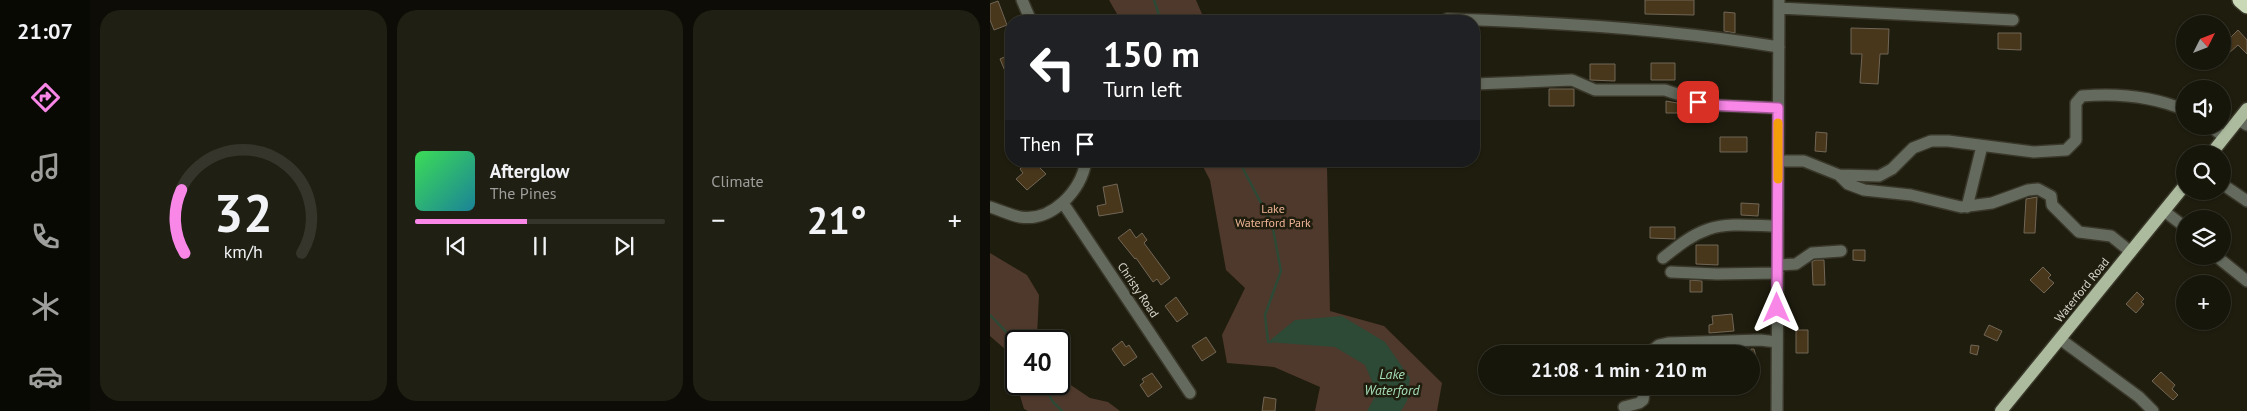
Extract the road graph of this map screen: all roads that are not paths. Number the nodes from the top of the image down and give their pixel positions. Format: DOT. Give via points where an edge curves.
graph roads {
  1 [pos="1022,0"];
  2 [pos="2240,0"];
  3 [pos="1779,4"];
  4 [pos="2247,6"];
  5 [pos="1028,15"];
  6 [pos="1480,20"];
  7 [pos="2013,20"];
  8 [pos="1778,47"];
  9 [pos="1480,84"];
  10 [pos="2176,106"];
  11 [pos="1778,108"];
  12 [pos="2247,109"];
  13 [pos="2243,122"];
  14 [pos="2221,135"];
  15 [pos="2224,137"];
  16 [pos="2217,145"];
  17 [pos="1982,146"];
  18 [pos="1778,161"];
  19 [pos="1084,167"];
  20 [pos="1839,175"];
  21 [pos="2231,190"];
  22 [pos="2176,196"];
  23 [pos="2247,202"];
  24 [pos="1063,203"];
  25 [pos="990,207"];
  26 [pos="1967,207"];
  27 [pos="2164,211"];
  28 [pos="2176,220"];
  29 [pos="1778,226"];
  30 [pos="1841,251"];
  31 [pos="2131,252"];
  32 [pos="1663,258"];
  33 [pos="2227,265"];
  34 [pos="1778,269"];
  35 [pos="1671,272"];
  36 [pos="2247,281"];
  37 [pos="2060,339"];
  38 [pos="1777,342"];
  39 [pos="1659,345"];
  40 [pos="1190,393"];
  41 [pos="1644,395"];
  42 [pos="1624,407"];
  43 [pos="1777,411"];
  44 [pos="2001,411"];
  45 [pos="2153,411"];
  1 -- 5 [label="street"];
  2 -- 4 [label="highway"];
  3 -- 7 [label="street"];
  3 -- 8 [label="street"];
  6 -- 8 [label="street" via="1714,37"];
  8 -- 11 [label="street"];
  9 -- 11 [label="street" via="1572,80 1596,90 1665,90 1710,105"];
  10 -- 17 [label="street" via="2147,98 2082,96 2076,103 2076,140 2066,150 2052,153"];
  11 -- 18 [label="street"];
  12 -- 13 [label="main road"];
  13 -- 15 [label="main road"];
  14 -- 15 [label="street"];
  15 -- 16 [label="main road"];
  17 -- 20 [label="street" via="1948,140 1931,141 1913,148 1892,169 1879,176"];
  17 -- 26 [label="street"];
  18 -- 20 [label="street" via="1804,160"];
  18 -- 29 [label="street"];
  19 -- 24 [label="street" via="1081,179"];
  20 -- 26 [label="street" via="1848,184 1864,190 1911,195"];
  21 -- 23 [label="street"];
  22 -- 27 [label="main road, Waterford Road"];
  24 -- 25 [label="street" via="1042,215 1021,217"];
  24 -- 40 [label="street, Christy Road"];
  26 -- 31 [label="street" via="2038,189 2051,196 2052,205 2079,232 2111,236"];
  27 -- 28 [label="street"];
  27 -- 31 [label="main road, Waterford Road"];
  29 -- 32 [label="street" via="1709,228 1686,240"];
  29 -- 34 [label="street"];
  30 -- 34 [label="street" via="1812,253 1796,264"];
  31 -- 37 [label="main road, Waterford Road"];
  33 -- 36 [label="street"];
  34 -- 35 [label="street" via="1717,274"];
  34 -- 38 [label="street"];
  37 -- 44 [label="main road, Waterford Road"];
  37 -- 45 [label="street"];
  38 -- 39 [label="street"];
  38 -- 43 [label="street"];
  41 -- 42 [label="street" via="1639,403"];
}
